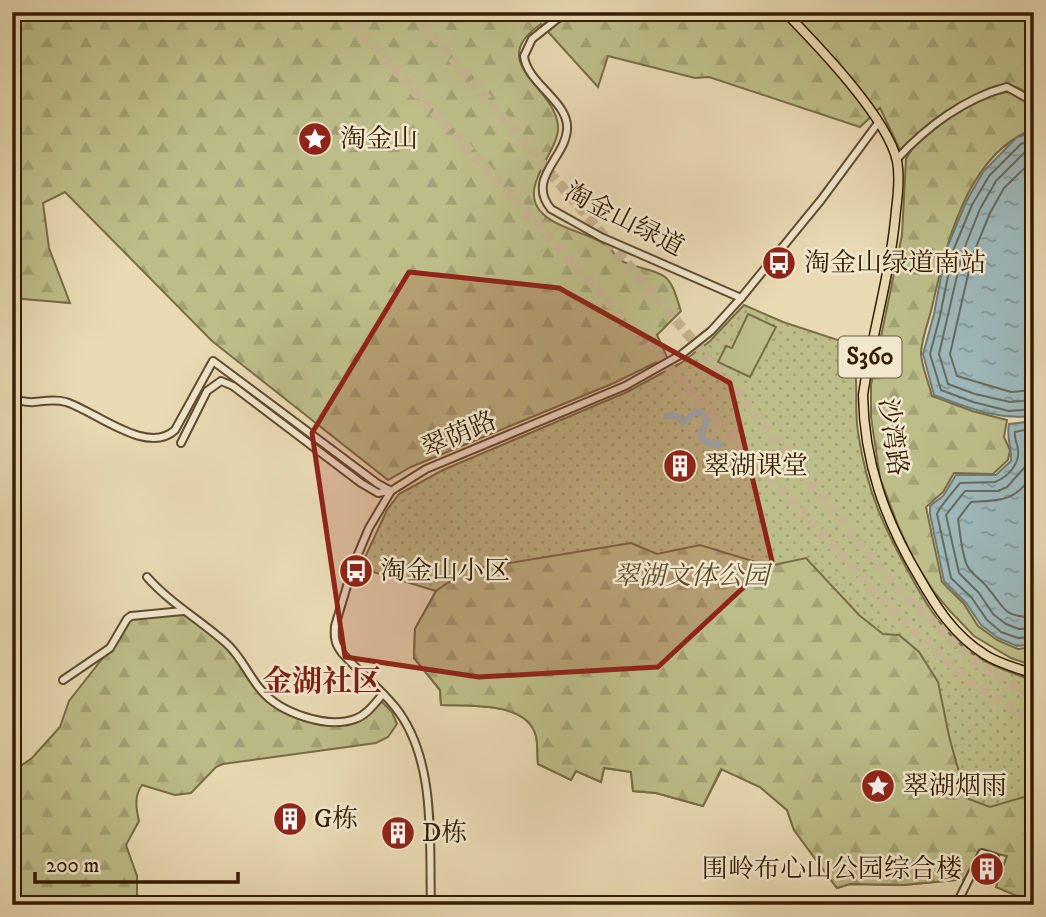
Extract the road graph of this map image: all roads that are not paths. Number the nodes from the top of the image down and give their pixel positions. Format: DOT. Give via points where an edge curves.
graph roads {
  1 [pos="566,12"];
  2 [pos="785,12"];
  3 [pos="1034,102"];
  4 [pos="878,123"];
  5 [pos="897,159"];
  6 [pos="741,298"];
  7 [pos="12,399"];
  8 [pos="181,443"];
  9 [pos="391,491"];
  10 [pos="147,577"];
  11 [pos="183,611"];
  12 [pos="1034,674"];
  13 [pos="63,680"];
  14 [pos="383,694"];
  15 [pos="995,857"];
  16 [pos="431,905"];
  17 [pos="956,905"];
  1 -- 6 [label="street, 淘金山绿道" via="532,39 524,56 529,71 567,123 564,140 546,174 545,202 601,237"];
  2 -- 4 [label="main road, 沙湾路 / S360" via="848,80"];
  3 -- 5 [label="street" via="1007,87 987,92 933,125"];
  4 -- 5 [label="main road, 沙湾路 / S360"];
  4 -- 6 [label="street, 翠荫路"];
  5 -- 12 [label="main road, 沙湾路 / S360" via="895,231 863,395 873,475 895,534 945,619 985,654"];
  6 -- 9 [label="street, 翠荫路" via="700,340 642,378 426,470"];
  7 -- 9 [label="street" via="64,402 143,437 169,436 213,361"];
  8 -- 9 [label="street" via="207,391 221,381 361,483 378,493"];
  9 -- 14 [label="street, 翠荫路" via="353,566 334,637 342,653"];
  10 -- 11 [label="street"];
  11 -- 13 [label="street" via="131,616 110,648"];
  11 -- 14 [label="street" via="225,642 262,691 291,712 310,719 353,720"];
  14 -- 16 [label="street, 翠荫路" via="406,725 420,761 427,804"];
  15 -- 17 [label="street" via="982,853"];
}
